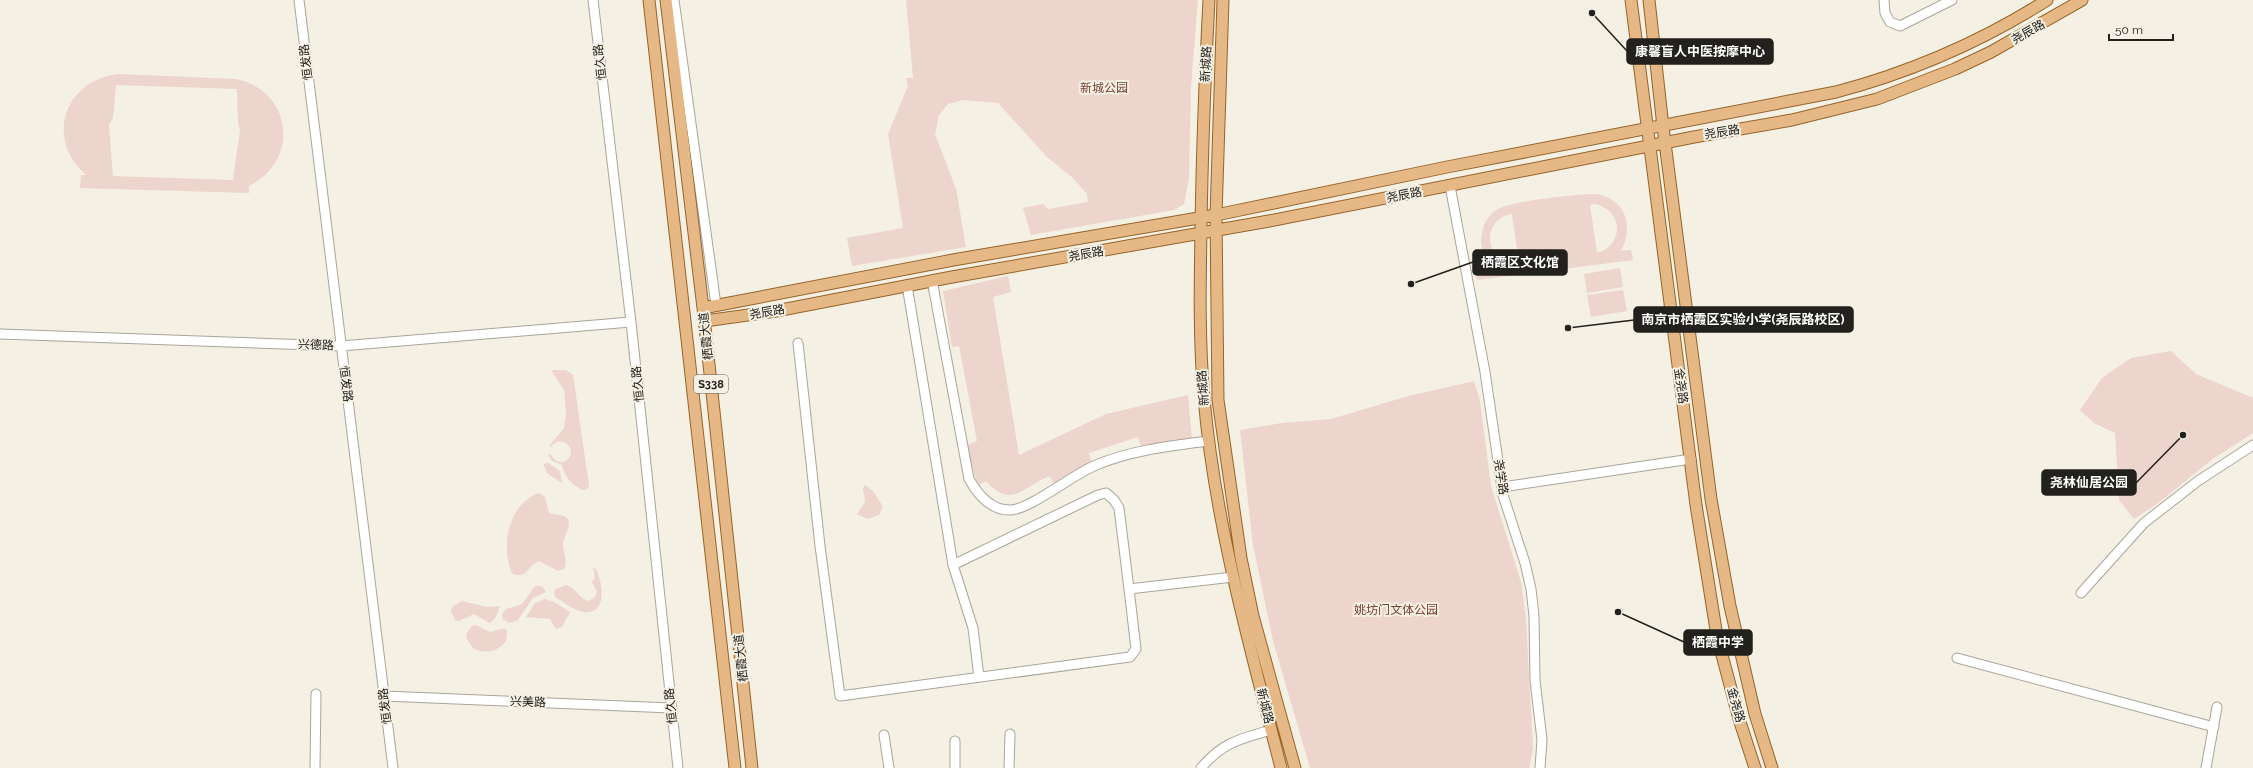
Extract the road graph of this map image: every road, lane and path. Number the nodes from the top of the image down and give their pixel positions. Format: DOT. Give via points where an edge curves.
graph roads {
  1 [pos="299,0"];
  2 [pos="593,0"];
  3 [pos="649,0"];
  4 [pos="666,0"];
  5 [pos="674,0"];
  6 [pos="1209,0"];
  7 [pos="1223,0"];
  8 [pos="1631,0"];
  9 [pos="1649,0"];
  10 [pos="1884,0"];
  11 [pos="1952,0"];
  12 [pos="2047,0"];
  13 [pos="2082,0"];
  14 [pos="1663,127"];
  15 [pos="1647,130"];
  16 [pos="1665,143"];
  17 [pos="1649,146"];
  18 [pos="1450,186"];
  19 [pos="1216,215"];
  20 [pos="1201,217"];
  21 [pos="1216,230"];
  22 [pos="1201,233"];
  23 [pos="932,280"];
  24 [pos="907,285"];
  25 [pos="716,305"];
  26 [pos="703,308"];
  27 [pos="705,321"];
  28 [pos="631,322"];
  29 [pos="0,334"];
  30 [pos="798,343"];
  31 [pos="341,346"];
  32 [pos="1209,441"];
  33 [pos="2253,445"];
  34 [pos="1691,459"];
  35 [pos="1502,487"];
  36 [pos="953,565"];
  37 [pos="1233,577"];
  38 [pos="1129,589"];
  39 [pos="2081,593"];
  40 [pos="1957,658"];
  41 [pos="979,677"];
  42 [pos="316,694"];
  43 [pos="384,696"];
  44 [pos="2217,707"];
  45 [pos="671,708"];
  46 [pos="2214,727"];
  47 [pos="1271,730"];
  48 [pos="1010,734"];
  49 [pos="884,735"];
  50 [pos="956,741"];
  51 [pos="314,768"];
  52 [pos="393,768"];
  53 [pos="678,768"];
  54 [pos="734,768"];
  55 [pos="752,768"];
  56 [pos="889,768"];
  57 [pos="955,768"];
  58 [pos="1009,768"];
  59 [pos="1201,768"];
  60 [pos="1281,768"];
  61 [pos="1295,768"];
  62 [pos="1540,768"];
  63 [pos="1755,768"];
  64 [pos="1772,768"];
  65 [pos="2206,768"];
  1 -- 31 [label="street, 恒发路"];
  2 -- 28 [label="street, 恒久路"];
  3 -- 54 [label="main road, 栖霞大道 / S338"];
  4 -- 26 [label="main road, 栖霞大道 / S338"];
  5 -- 25 [label="street"];
  6 -- 20 [label="main road, 新城路"];
  7 -- 19 [label="main road, 新城路"];
  8 -- 15 [label="main road, 金尧路"];
  9 -- 14 [label="main road, 金尧路"];
  10 -- 11 [label="street" via="1885,13 1890,22 1900,26"];
  12 -- 14 [label="main road, 尧辰路" via="1974,42 1870,83"];
  13 -- 16 [label="main road, 尧辰路" via="1991,52 1877,99 1792,120"];
  14 -- 15 [label="main road, 尧辰路"];
  14 -- 16 [label="main road, 金尧路"];
  15 -- 17 [label="main road, 金尧路"];
  15 -- 19 [label="main road, 尧辰路" via="1447,167"];
  16 -- 17 [label="main road, 尧辰路"];
  16 -- 64 [label="main road, 金尧路" via="1703,437 1723,569 1753,706"];
  17 -- 18 [label="main road, 尧辰路"];
  17 -- 34 [label="main road, 金尧路"];
  18 -- 21 [label="main road, 尧辰路"];
  18 -- 35 [label="street, 尧学路" via="1485,372"];
  19 -- 20 [label="main road, 尧辰路"];
  19 -- 21 [label="main road, 新城路"];
  20 -- 22 [label="main road, 新城路"];
  20 -- 25 [label="main road, 尧辰路"];
  21 -- 22 [label="main road, 尧辰路"];
  21 -- 61 [label="main road, 新城路" via="1218,400 1224,444 1241,558 1252,609"];
  22 -- 23 [label="main road, 尧辰路"];
  22 -- 32 [label="main road, 新城路" via="1200,352"];
  23 -- 24 [label="main road, 尧辰路"];
  23 -- 32 [label="street" via="969,480 979,496 994,506 1009,510 1022,508 1096,465 1128,453"];
  24 -- 27 [label="main road, 尧辰路" via="776,311"];
  24 -- 36 [label="street"];
  25 -- 26 [label="main road, 尧辰路"];
  26 -- 27 [label="main road, 栖霞大道 / S338"];
  27 -- 55 [label="main road, 栖霞大道 / S338"];
  28 -- 31 [label="street, 兴德路"];
  28 -- 45 [label="street, 恒久路"];
  29 -- 31 [label="street, 兴德路"];
  30 -- 41 [label="street" via="820,546 840,696"];
  31 -- 43 [label="street, 恒发路"];
  32 -- 37 [label="main road, 新城路"];
  33 -- 39 [label="street" via="2198,481 2144,523"];
  34 -- 35 [label="street"];
  34 -- 63 [label="main road, 金尧路" via="1717,636"];
  35 -- 62 [label="street, 尧学路" via="1531,589 1535,680 1542,740"];
  36 -- 38 [label="street" via="1098,494 1106,493 1118,508"];
  36 -- 41 [label="street" via="973,628"];
  37 -- 38 [label="street"];
  37 -- 47 [label="main road, 新城路"];
  38 -- 41 [label="street" via="1136,649 1130,657"];
  40 -- 46 [label="street"];
  42 -- 51 [label="street"];
  43 -- 45 [label="street, 兴美路"];
  43 -- 52 [label="street, 恒发路"];
  44 -- 46 [label="street"];
  45 -- 53 [label="street, 恒久路"];
  46 -- 65 [label="street"];
  47 -- 59 [label="street" via="1232,742"];
  47 -- 60 [label="main road, 新城路"];
  48 -- 58 [label="street"];
  49 -- 56 [label="street"];
  50 -- 57 [label="street"];
}
